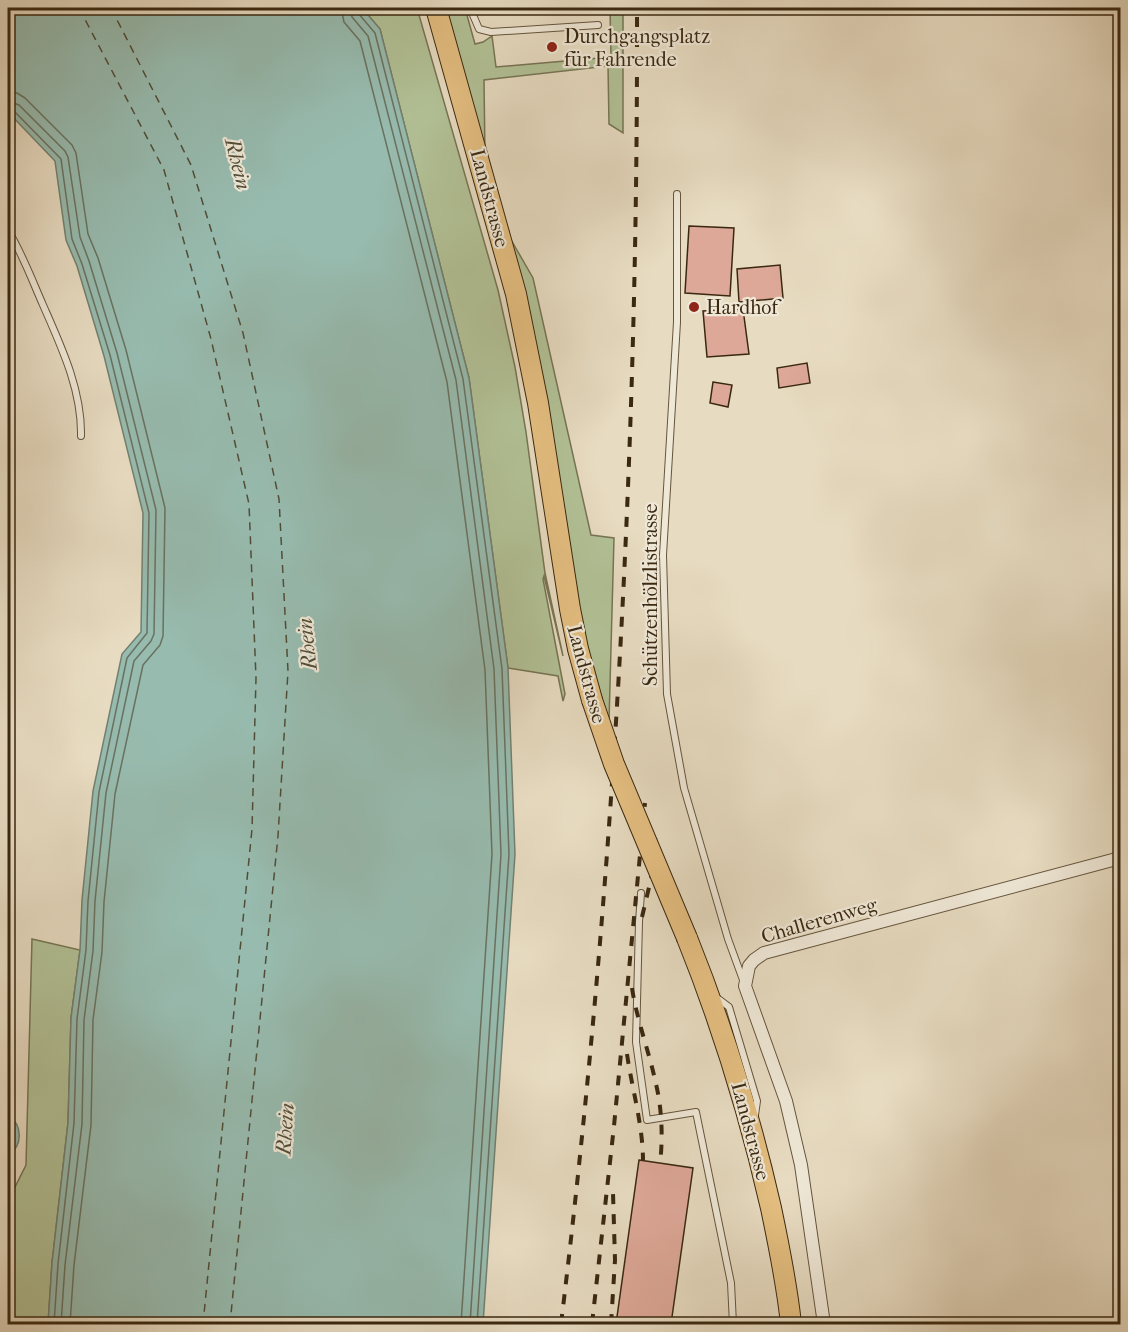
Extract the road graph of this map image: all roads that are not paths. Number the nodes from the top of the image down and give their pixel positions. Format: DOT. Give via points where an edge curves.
graph roads {
  1 [pos="436,8"];
  2 [pos="470,8"];
  3 [pos="598,25"];
  4 [pos="677,194"];
  5 [pos="8,230"];
  6 [pos="81,436"];
  7 [pos="1120,858"];
  8 [pos="641,893"];
  9 [pos="745,986"];
  10 [pos="733,1324"];
  11 [pos="791,1324"];
  12 [pos="824,1324"];
  1 -- 11 [label="main road, Landstrasse, bridge" via="516,294 538,403 570,609 591,700 709,993 752,1129 781,1255"];
  2 -- 3 [label="lane" via="479,29 491,32"];
  4 -- 9 [label="lane, Schützenhölzlistrasse" via="677,322 663,555 667,694 684,788"];
  5 -- 6 [label="lane" via="68,362"];
  7 -- 9 [label="street, Challerenweg" via="764,953 749,966"];
  8 -- 10 [label="lane" via="636,1042 646,1120 696,1112 731,1283"];
  9 -- 12 [label="street" via="788,1111 801,1166"];
}
